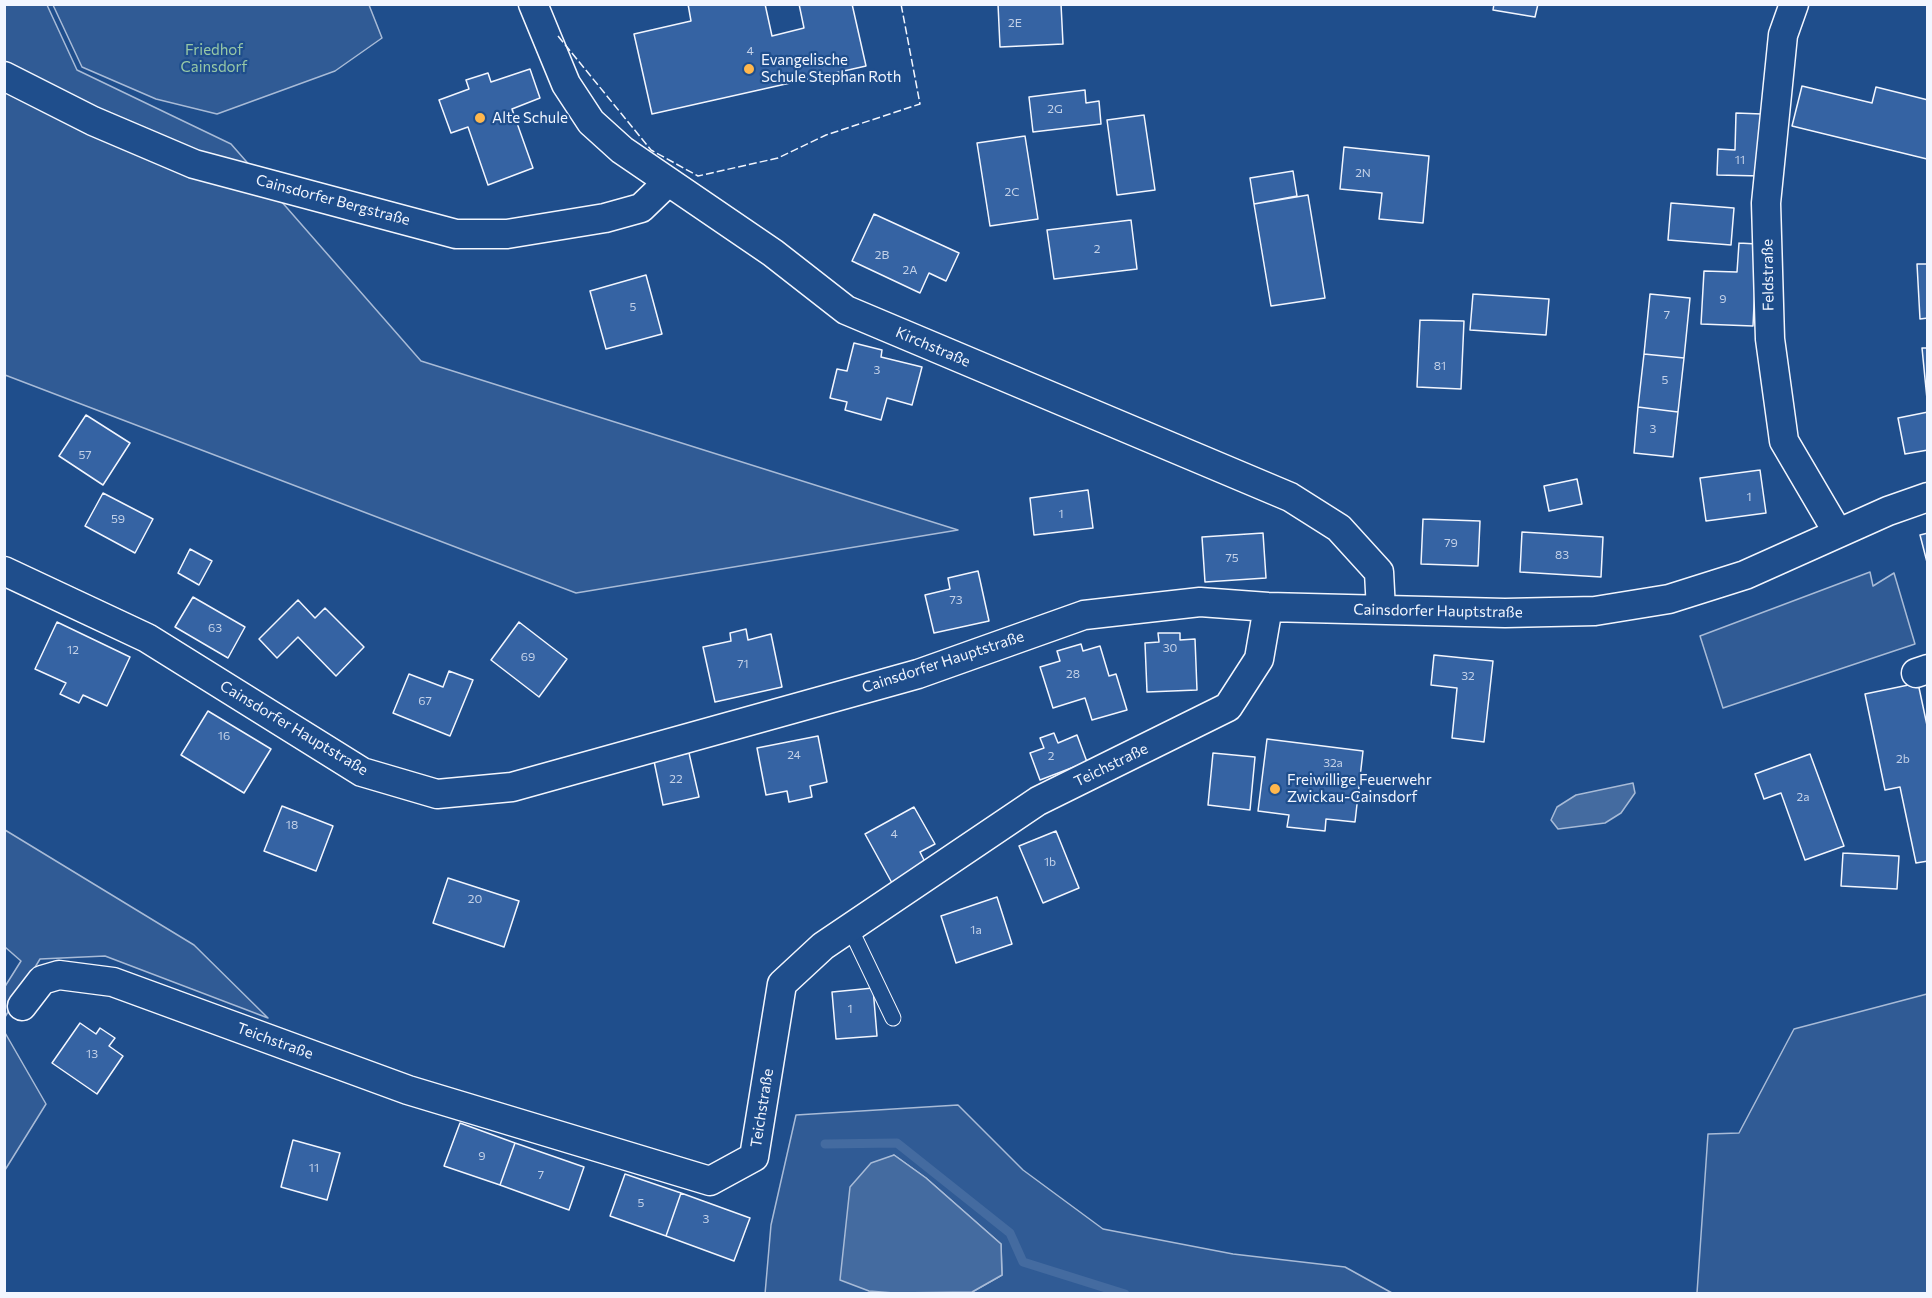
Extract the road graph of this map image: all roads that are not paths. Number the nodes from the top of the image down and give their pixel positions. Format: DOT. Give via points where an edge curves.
graph roads {
  1 [pos="533,4"];
  2 [pos="1794,4"];
  3 [pos="4,76"];
  4 [pos="668,182"];
  5 [pos="1928,497"];
  6 [pos="1838,533"];
  7 [pos="4,571"];
  8 [pos="1268,607"];
  9 [pos="1381,610"];
  10 [pos="849,928"];
  11 [pos="22,1006"];
  12 [pos="893,1018"];
  1 -- 4 [label="street, Kirchstraße" via="566,84 591,122 622,150"];
  2 -- 6 [label="street, Feldstraße" via="1783,35 1766,203 1769,323 1784,441"];
  3 -- 4 [label="street, Cainsdorfer Bergstraße" via="93,121 194,164 456,234 507,234 605,218 641,208"];
  4 -- 9 [label="street, Kirchstraße" via="773,253 846,310 1290,497 1339,528 1378,573"];
  5 -- 6 [label="street, Cainsdorfer Hauptstraße"];
  6 -- 9 [label="street, Cainsdorfer Hauptstraße" via="1744,575 1669,599 1595,611"];
  7 -- 8 [label="street, Cainsdorfer Hauptstraße" via="147,638 362,772 437,794 512,788 918,674 1084,615 1200,602"];
  8 -- 9 [label="street, Cainsdorfer Hauptstraße"];
  8 -- 10 [label="street, Teichstraße" via="1259,659 1228,707 1038,801"];
  10 -- 11 [label="street, Teichstraße" via="782,984 754,1157 710,1181 408,1090 114,982 58,975 42,980"];
  10 -- 12 [label="lane"];
}
